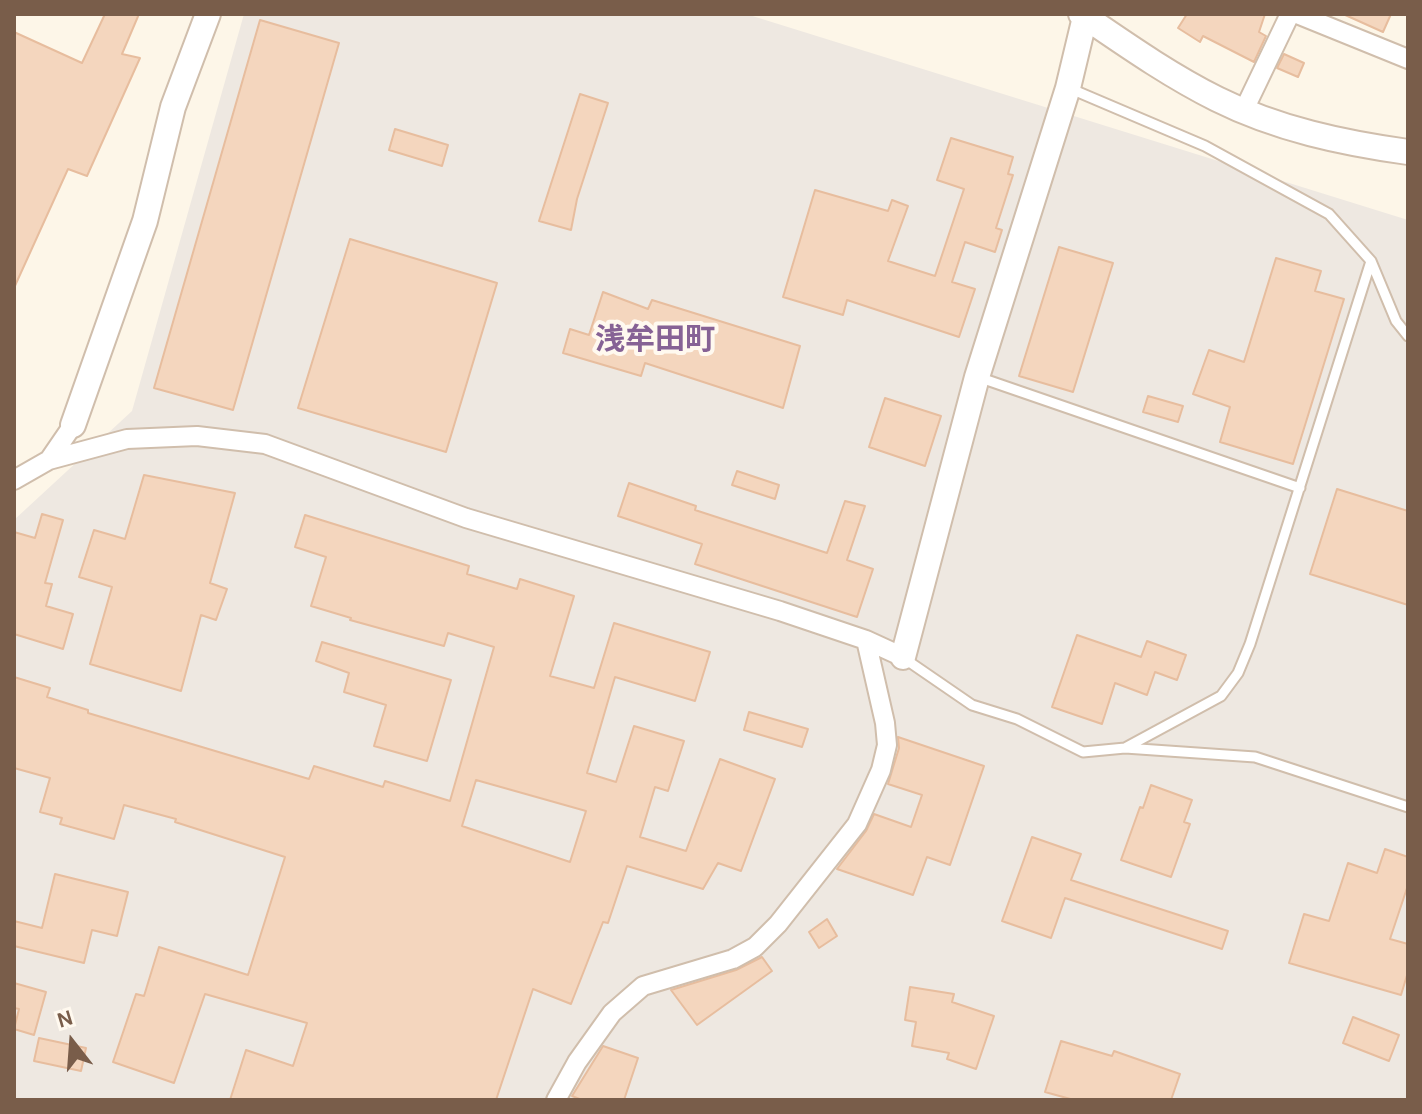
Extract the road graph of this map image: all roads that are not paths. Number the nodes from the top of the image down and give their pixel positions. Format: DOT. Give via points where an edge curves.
graph roads {
  1 [pos="208,14"];
  2 [pos="1290,14"];
  3 [pos="1297,14"];
  4 [pos="1083,15"];
  5 [pos="1408,59"];
  6 [pos="1068,88"];
  7 [pos="1244,110"];
  8 [pos="1408,152"];
  9 [pos="1371,261"];
  10 [pos="1408,336"];
  11 [pos="977,377"];
  12 [pos="73,425"];
  13 [pos="49,460"];
  14 [pos="14,480"];
  15 [pos="1300,488"];
  16 [pos="866,640"];
  17 [pos="903,657"];
  18 [pos="1125,748"];
  19 [pos="1408,807"];
  20 [pos="556,1100"];
  1 -- 12 [label="street" via="173,107 145,221"];
  2 -- 7 [label="street"];
  3 -- 5 [label="street"];
  4 -- 6 [label="street"];
  4 -- 7 [label="street" via="1175,76"];
  6 -- 9 [label="lane" via="1205,146 1329,214"];
  6 -- 11 [label="street"];
  7 -- 8 [label="street" via="1360,145"];
  9 -- 10 [label="lane" via="1396,321"];
  9 -- 15 [label="lane"];
  11 -- 15 [label="lane"];
  11 -- 17 [label="street"];
  12 -- 13 [label="street"];
  13 -- 14 [label="street"];
  13 -- 16 [label="street" via="127,439 197,436 265,444 466,518"];
  15 -- 18 [label="lane" via="1238,673 1221,696"];
  16 -- 17 [label="street"];
  16 -- 20 [label="street" via="887,745 857,824 755,947 733,959 643,986 612,1013"];
  17 -- 18 [label="lane" via="972,705 1017,719 1083,752"];
  18 -- 19 [label="lane" via="1255,757"];
}
